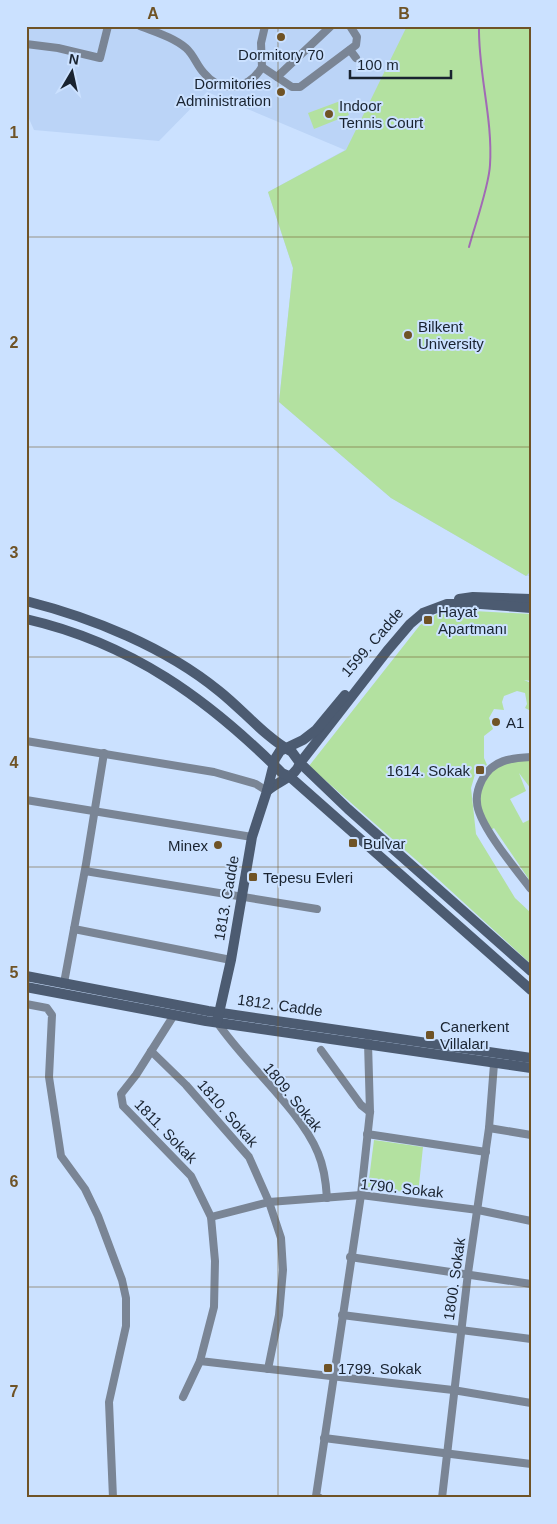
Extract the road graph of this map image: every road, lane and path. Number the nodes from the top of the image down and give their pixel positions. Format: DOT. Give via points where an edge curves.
graph roads {
  1 [pos="108,26"];
  2 [pos="140,26"];
  3 [pos="265,26"];
  4 [pos="331,26"];
  5 [pos="350,26"];
  6 [pos="26,44"];
  7 [pos="350,50"];
  8 [pos="356,58"];
  9 [pos="262,67"];
  10 [pos="277,77"];
  11 [pos="531,599"];
  12 [pos="26,601"];
  13 [pos="531,608"];
  14 [pos="26,619"];
  15 [pos="26,741"];
  16 [pos="286,749"];
  17 [pos="104,754"];
  18 [pos="531,757"];
  19 [pos="274,762"];
  20 [pos="300,763"];
  21 [pos="289,776"];
  22 [pos="267,791"];
  23 [pos="26,800"];
  24 [pos="94,811"];
  25 [pos="252,837"];
  26 [pos="85,871"];
  27 [pos="531,889"];
  28 [pos="241,897"];
  29 [pos="317,909"];
  30 [pos="74,930"];
  31 [pos="231,960"];
  32 [pos="531,971"];
  33 [pos="26,976"];
  34 [pos="64,983"];
  35 [pos="26,987"];
  36 [pos="531,990"];
  37 [pos="26,1004"];
  38 [pos="174,1015"];
  39 [pos="218,1017"];
  40 [pos="368,1043"];
  41 [pos="321,1050"];
  42 [pos="151,1051"];
  43 [pos="496,1052"];
  44 [pos="531,1058"];
  45 [pos="494,1064"];
  46 [pos="531,1068"];
  47 [pos="370,1112"];
  48 [pos="489,1128"];
  49 [pos="367,1134"];
  50 [pos="531,1135"];
  51 [pos="486,1152"];
  52 [pos="360,1195"];
  53 [pos="327,1198"];
  54 [pos="269,1202"];
  55 [pos="478,1210"];
  56 [pos="211,1217"];
  57 [pos="531,1221"];
  58 [pos="350,1257"];
  59 [pos="468,1273"];
  60 [pos="531,1284"];
  61 [pos="342,1314"];
  62 [pos="461,1329"];
  63 [pos="531,1339"];
  64 [pos="200,1361"];
  65 [pos="268,1369"];
  66 [pos="332,1377"];
  67 [pos="453,1390"];
  68 [pos="183,1397"];
  69 [pos="531,1403"];
  70 [pos="324,1438"];
  71 [pos="447,1454"];
  72 [pos="531,1464"];
  73 [pos="317,1497"];
  74 [pos="113,1498"];
  75 [pos="442,1498"];
  1 -- 6 [label="street" via="100,58"];
  2 -- 9 [label="street" via="188,49 204,73 220,84 231,87 250,82"];
  3 -- 9 [label="street" via="261,43"];
  4 -- 10 [label="street"];
  5 -- 7 [label="street" via="358,41"];
  7 -- 8 [label="street"];
  7 -- 10 [label="street" via="300,87 292,87"];
  9 -- 10 [label="street"];
  11 -- 16 [label="street, 1599. Cadde" via="473,597 443,601 422,609 407,622 316,730"];
  12 -- 16 [label="street" via="75,615 168,656 218,690"];
  13 -- 20 [label="street, 1599. Cadde" via="447,604 423,613 387,652"];
  14 -- 19 [label="street" via="115,649 164,674 222,717"];
  15 -- 17 [label="street"];
  16 -- 19 [label="street" via="277,755"];
  16 -- 20 [label="street" via="297,756"];
  17 -- 22 [label="street" via="214,772 256,784"];
  17 -- 24 [label="street"];
  18 -- 27 [label="street" via="501,761 486,771 478,787 476,803 483,822"];
  19 -- 21 [label="street"];
  19 -- 22 [label="street, 1813. Cadde"];
  20 -- 21 [label="street" via="296,772"];
  20 -- 32 [label="street"];
  21 -- 22 [label="street"];
  21 -- 36 [label="street"];
  22 -- 25 [label="street, 1813. Cadde"];
  23 -- 24 [label="street"];
  24 -- 25 [label="street"];
  24 -- 26 [label="street"];
  25 -- 28 [label="street, 1813. Cadde"];
  26 -- 28 [label="street"];
  26 -- 30 [label="street"];
  28 -- 29 [label="street"];
  28 -- 31 [label="street, 1813. Cadde"];
  30 -- 31 [label="street"];
  30 -- 34 [label="street"];
  31 -- 39 [label="street, 1813. Cadde"];
  33 -- 34 [label="street, 1812. Cadde"];
  34 -- 39 [label="street, 1812. Cadde"];
  35 -- 38 [label="street, 1812. Cadde"];
  37 -- 74 [label="street" via="47,1008 52,1015 49,1077 61,1156 85,1189 98,1216 126,1298 126,1326 109,1402"];
  38 -- 39 [label="street, 1812. Cadde"];
  38 -- 42 [label="street, 1811. Sokak"];
  39 -- 40 [label="street, 1812. Cadde"];
  39 -- 43 [label="street, 1812. Cadde"];
  39 -- 53 [label="street, 1809. Sokak" via="233,1046 286,1105 308,1135 318,1152 325,1175"];
  40 -- 45 [label="street, 1812. Cadde"];
  40 -- 47 [label="street"];
  41 -- 47 [label="street" via="360,1105"];
  42 -- 54 [label="street, 1810. Sokak" via="186,1085 249,1157"];
  42 -- 56 [label="street, 1811. Sokak" via="121,1094 123,1106 191,1176"];
  43 -- 44 [label="street, 1812. Cadde"];
  43 -- 45 [label="street"];
  45 -- 46 [label="street, 1812. Cadde"];
  45 -- 48 [label="street, 1800. Sokak"];
  47 -- 49 [label="street"];
  48 -- 50 [label="street"];
  48 -- 51 [label="street, 1800. Sokak"];
  49 -- 51 [label="street"];
  49 -- 52 [label="street"];
  51 -- 55 [label="street, 1800. Sokak"];
  52 -- 53 [label="street, 1790. Sokak"];
  52 -- 55 [label="street, 1790. Sokak"];
  52 -- 58 [label="street"];
  53 -- 54 [label="street, 1790. Sokak"];
  54 -- 56 [label="street, 1790. Sokak"];
  54 -- 65 [label="street, 1810. Sokak" via="281,1238 283,1270 279,1315"];
  55 -- 57 [label="street, 1790. Sokak"];
  55 -- 59 [label="street, 1800. Sokak"];
  56 -- 64 [label="street" via="215,1261 214,1307"];
  58 -- 59 [label="street"];
  58 -- 61 [label="street"];
  59 -- 60 [label="street"];
  59 -- 62 [label="street, 1800. Sokak"];
  61 -- 62 [label="street"];
  61 -- 66 [label="street"];
  62 -- 63 [label="street"];
  62 -- 67 [label="street, 1800. Sokak"];
  64 -- 65 [label="street"];
  64 -- 68 [label="street"];
  65 -- 66 [label="street"];
  66 -- 67 [label="street"];
  66 -- 70 [label="street"];
  67 -- 69 [label="street"];
  67 -- 71 [label="street, 1800. Sokak"];
  70 -- 71 [label="street"];
  70 -- 73 [label="street"];
  71 -- 72 [label="street"];
  71 -- 75 [label="street, 1800. Sokak"];
}
